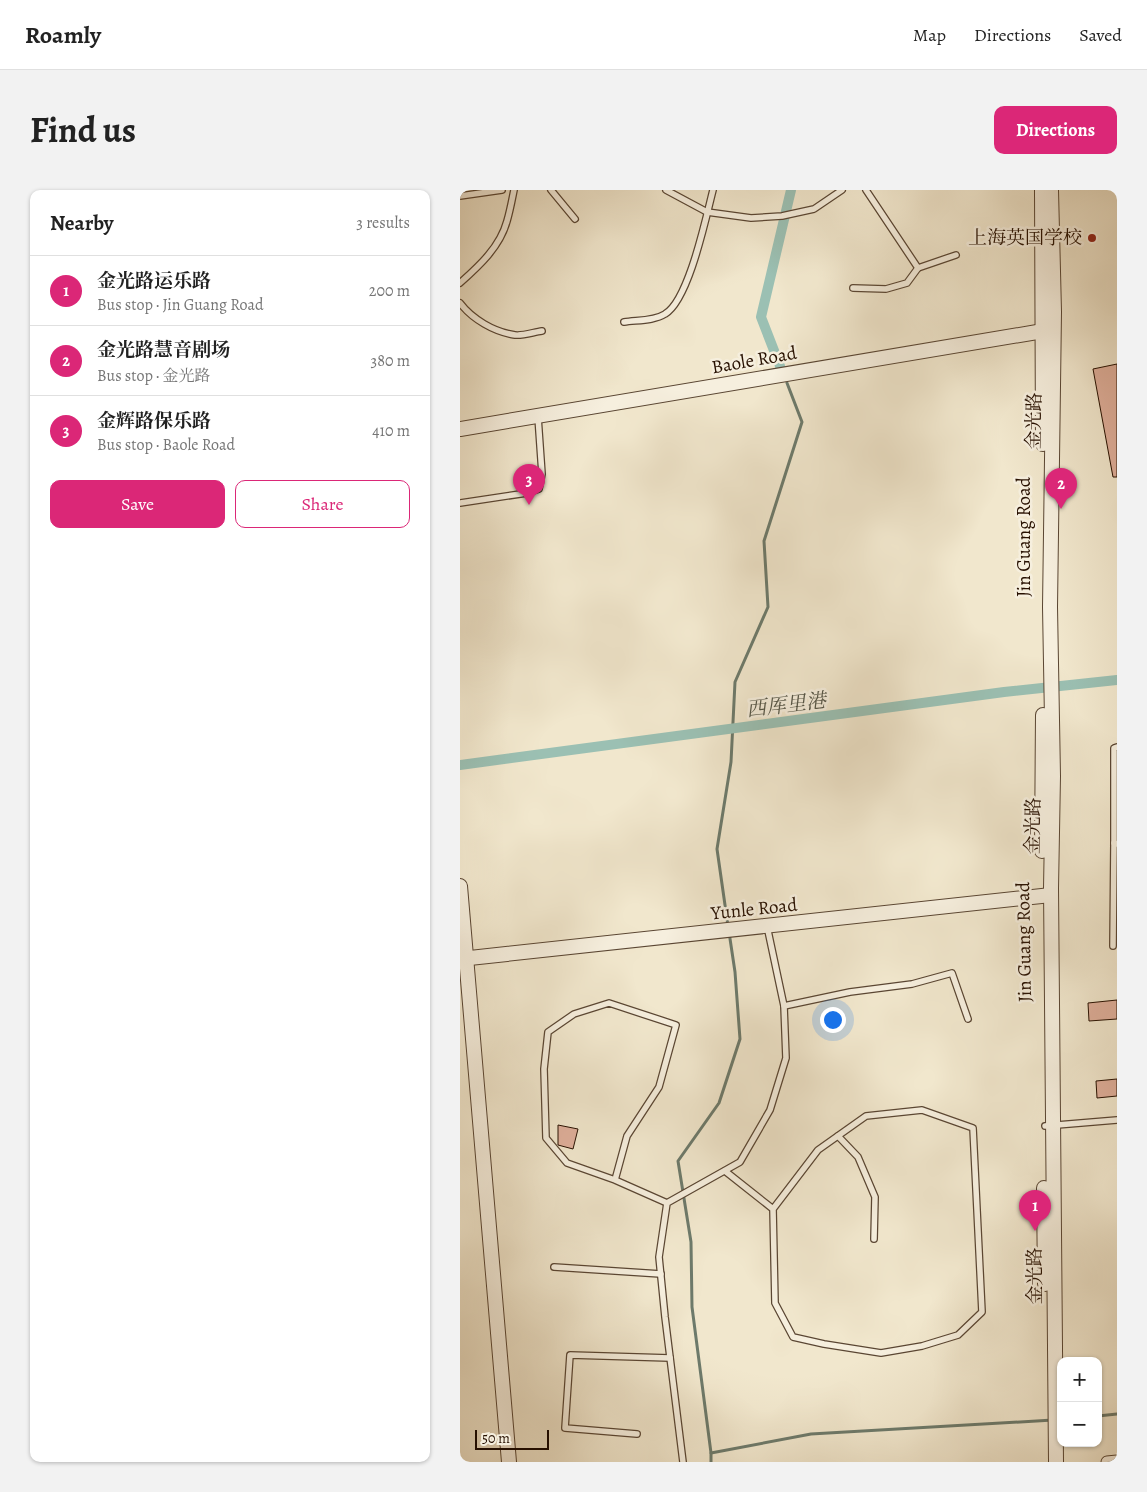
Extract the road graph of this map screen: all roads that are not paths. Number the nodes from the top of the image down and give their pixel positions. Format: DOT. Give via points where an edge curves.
graph roads {
  1 [pos="502,190"];
  2 [pos="514,190"];
  3 [pos="551,190"];
  4 [pos="666,190"];
  5 [pos="713,190"];
  6 [pos="842,190"];
  7 [pos="866,190"];
  8 [pos="1042,190"];
  9 [pos="1052,190"];
  10 [pos="460,196"];
  11 [pos="707,212"];
  12 [pos="575,219"];
  13 [pos="956,255"];
  14 [pos="918,268"];
  15 [pos="460,283"];
  16 [pos="853,288"];
  17 [pos="460,303"];
  18 [pos="624,322"];
  19 [pos="1048,329"];
  20 [pos="542,330"];
  21 [pos="538,416"];
  22 [pos="460,429"];
  23 [pos="460,503"];
  24 [pos="1047,710"];
  25 [pos="1117,747"];
  26 [pos="1115,844"];
  27 [pos="460,886"];
  28 [pos="1047,897"];
  29 [pos="767,926"];
  30 [pos="1113,946"];
  31 [pos="463,958"];
  32 [pos="784,1006"];
  33 [pos="968,1019"];
  34 [pos="1117,1120"];
  35 [pos="1049,1126"];
  36 [pos="838,1136"];
  37 [pos="725,1171"];
  38 [pos="615,1180"];
  39 [pos="667,1203"];
  40 [pos="773,1209"];
  41 [pos="874,1239"];
  42 [pos="554,1267"];
  43 [pos="660,1274"];
  44 [pos="670,1358"];
  45 [pos="1052,1420"];
  46 [pos="637,1434"];
  47 [pos="1117,1461"];
  48 [pos="509,1462"];
  49 [pos="683,1462"];
  50 [pos="1048,1462"];
  51 [pos="1056,1462"];
  52 [pos="1107,1462"];
  1 -- 10 [label="lane"];
  2 -- 15 [label="lane" via="507,222 495,247"];
  3 -- 12 [label="lane"];
  4 -- 11 [label="lane"];
  5 -- 11 [label="lane"];
  6 -- 11 [label="lane" via="814,209 782,216 751,218"];
  7 -- 14 [label="lane"];
  8 -- 19 [label="street"];
  9 -- 19 [label="street, 金光路"];
  11 -- 18 [label="lane" via="686,286 676,304 666,314"];
  13 -- 14 [label="lane"];
  14 -- 16 [label="lane" via="907,283 886,289"];
  17 -- 20 [label="lane" via="475,318 497,330 516,335"];
  19 -- 21 [label="street, Baole Road"];
  19 -- 24 [label="street, 金光路" via="1051,666"];
  19 -- 24 [label="street, Jin Guang Road" via="1042,679"];
  21 -- 22 [label="street, Baole Road"];
  21 -- 23 [label="lane" via="542,474 539,489"];
  24 -- 28 [label="street, Jin Guang Road"];
  25 -- 26 [label="lane" via="1114,748"];
  26 -- 30 [label="lane"];
  27 -- 31 [label="street"];
  28 -- 29 [label="street, Yunle Road"];
  28 -- 35 [label="street, Jin Guang Road"];
  29 -- 31 [label="street, Yunle Road"];
  29 -- 32 [label="lane"];
  31 -- 48 [label="street"];
  32 -- 33 [label="lane" via="850,992 912,984 952,973"];
  32 -- 37 [label="lane" via="786,1058 770,1110 740,1162"];
  34 -- 35 [label="lane"];
  35 -- 45 [label="street, Jin Guang Road" via="1044,1231"];
  36 -- 40 [label="lane" via="818,1150"];
  36 -- 40 [label="lane" via="866,1116 922,1110 973,1128 982,1312 958,1335 922,1346 881,1353 793,1337 775,1303"];
  36 -- 41 [label="lane" via="858,1157 875,1197"];
  37 -- 39 [label="lane"];
  37 -- 40 [label="lane"];
  38 -- 38 [label="lane" via="567,1163 546,1138 544,1100 548,1032 574,1014 609,1003 676,1025 659,1087 627,1136"];
  38 -- 39 [label="lane"];
  39 -- 43 [label="lane" via="659,1257"];
  42 -- 43 [label="lane"];
  43 -- 44 [label="lane"];
  44 -- 46 [label="lane" via="570,1354 565,1428"];
  44 -- 49 [label="lane"];
  45 -- 50 [label="street, Jin Guang Road"];
  45 -- 51 [label="street"];
  47 -- 52 [label="street"];
}
